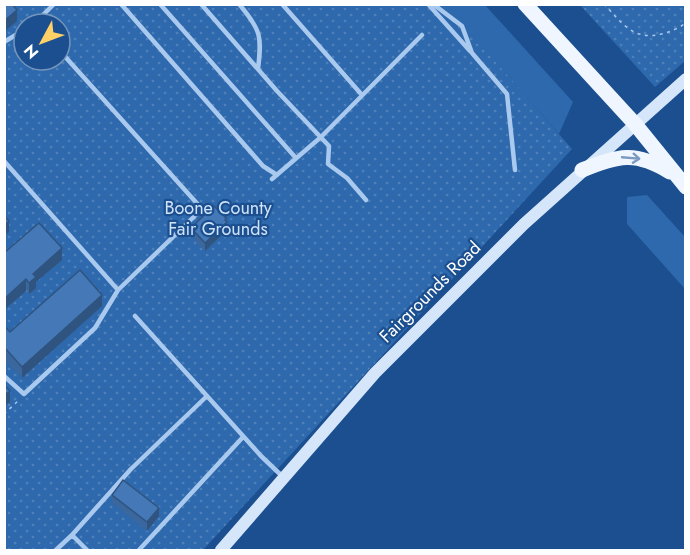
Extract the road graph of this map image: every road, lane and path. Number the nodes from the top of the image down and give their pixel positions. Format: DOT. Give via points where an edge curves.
graph roads {
  1 [pos="122,4"];
  2 [pos="160,4"];
  3 [pos="201,4"];
  4 [pos="239,4"];
  5 [pos="282,4"];
  6 [pos="428,4"];
  7 [pos="433,4"];
  8 [pos="525,4"];
  9 [pos="604,4"];
  10 [pos="686,24"];
  11 [pos="422,35"];
  12 [pos="472,53"];
  13 [pos="72,64"];
  14 [pos="258,69"];
  15 [pos="686,79"];
  16 [pos="362,95"];
  17 [pos="635,124"];
  18 [pos="321,137"];
  19 [pos="296,157"];
  20 [pos="4,161"];
  21 [pos="515,170"];
  22 [pos="582,170"];
  23 [pos="277,175"];
  24 [pos="683,178"];
  25 [pos="272,179"];
  26 [pos="366,200"];
  27 [pos="118,290"];
  28 [pos="135,316"];
  29 [pos="4,376"];
  30 [pos="24,394"];
  31 [pos="207,396"];
  32 [pos="4,414"];
  33 [pos="243,437"];
  34 [pos="285,479"];
  35 [pos="72,535"];
  36 [pos="56,550"];
  37 [pos="87,550"];
  38 [pos="139,550"];
  39 [pos="221,550"];
  1 -- 23 [label="lane" via="263,166"];
  2 -- 19 [label="lane"];
  3 -- 14 [label="lane"];
  4 -- 14 [label="lane" via="255,23 261,42"];
  5 -- 16 [label="lane"];
  6 -- 12 [label="lane"];
  7 -- 12 [label="lane" via="462,26"];
  8 -- 17 [label="main road"];
  9 -- 10 [label="path" via="629,30 649,36 672,33"];
  11 -- 16 [label="lane"];
  12 -- 21 [label="lane" via="507,94"];
  13 -- 27 [label="lane" via="202,209"];
  14 -- 18 [label="lane"];
  15 -- 17 [label="main road, Fairgrounds Road"];
  16 -- 18 [label="lane"];
  17 -- 22 [label="main road, Fairgrounds Road"];
  17 -- 24 [label="main road"];
  18 -- 19 [label="lane"];
  18 -- 26 [label="lane" via="329,146 328,164"];
  19 -- 23 [label="lane"];
  20 -- 27 [label="lane"];
  22 -- 24 [label="main road, one-way" via="624,156 659,165"];
  22 -- 34 [label="main road, Fairgrounds Road" via="375,373"];
  23 -- 25 [label="lane"];
  27 -- 30 [label="lane" via="95,328"];
  28 -- 31 [label="lane"];
  29 -- 30 [label="lane"];
  30 -- 32 [label="path"];
  31 -- 33 [label="lane"];
  31 -- 35 [label="lane"];
  33 -- 34 [label="lane"];
  33 -- 38 [label="lane"];
  34 -- 39 [label="main road, Fairgrounds Road"];
  35 -- 36 [label="lane"];
  35 -- 37 [label="lane"];
}
